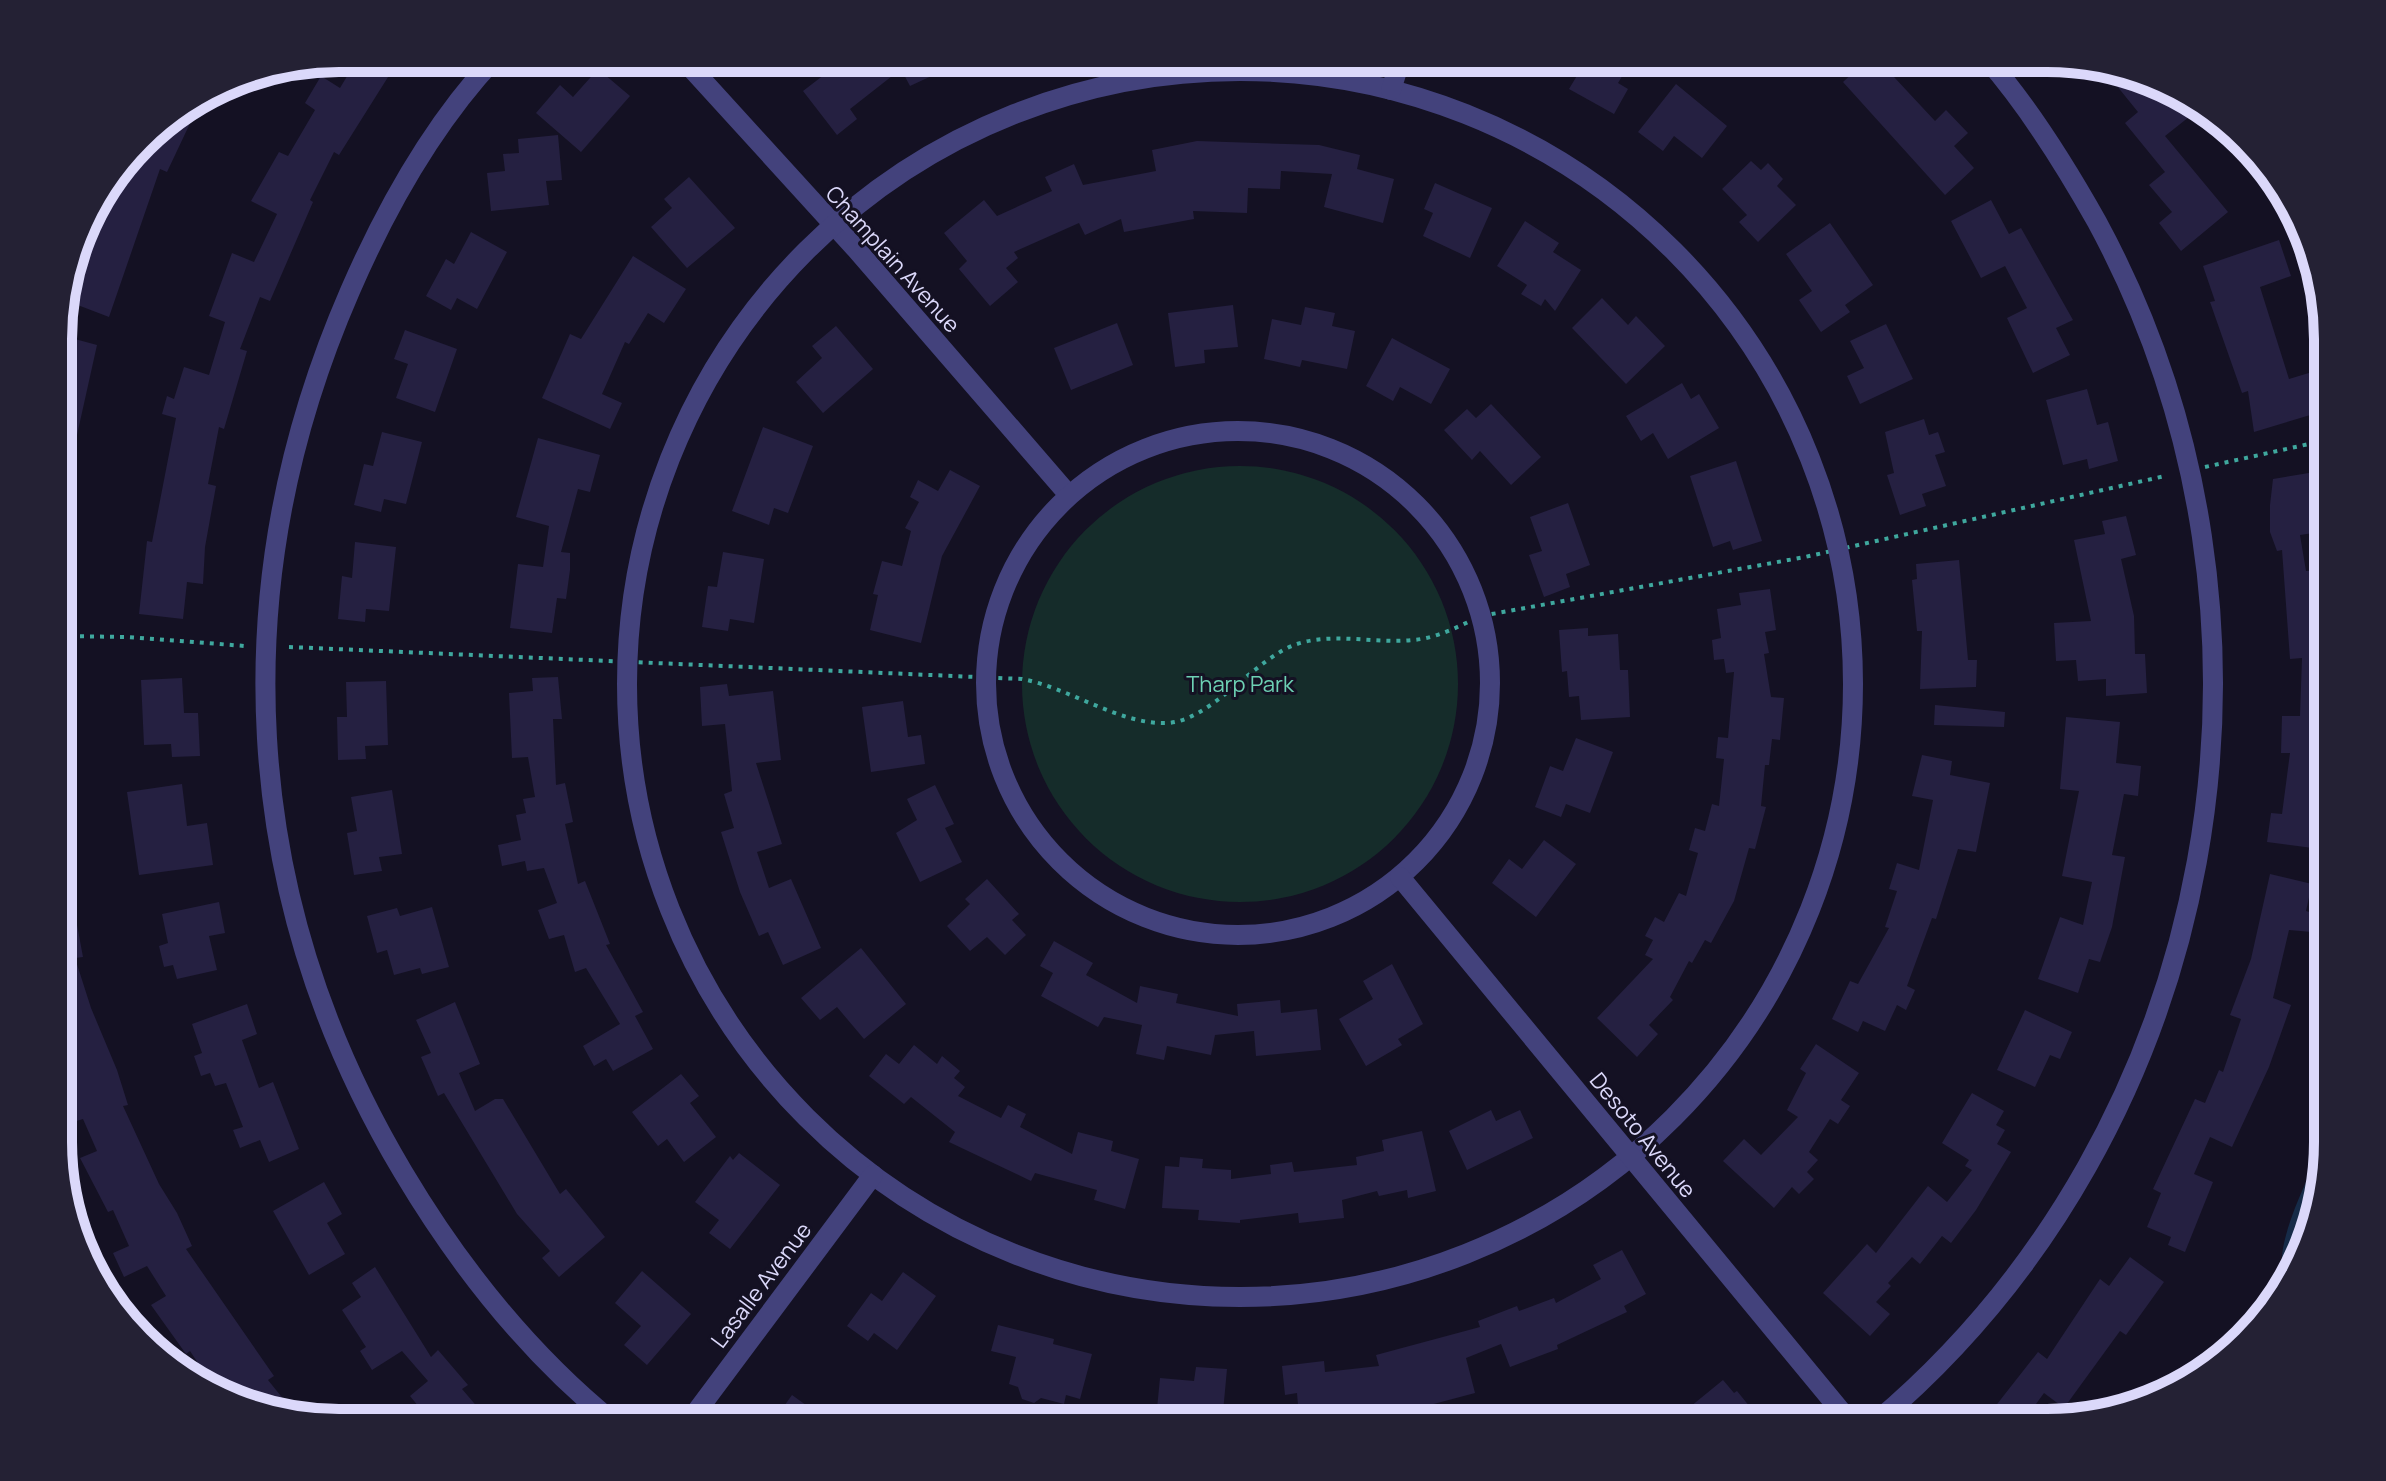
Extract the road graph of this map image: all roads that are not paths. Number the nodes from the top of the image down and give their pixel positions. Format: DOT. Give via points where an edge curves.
graph roads {
  1 [pos="484,72"];
  2 [pos="694,72"];
  3 [pos="1168,72"];
  4 [pos="1313,72"];
  5 [pos="1397,72"];
  6 [pos="1996,72"];
  7 [pos="1391,90"];
  8 [pos="832,227"];
  9 [pos="1068,494"];
  10 [pos="1400,877"];
  11 [pos="1629,1155"];
  12 [pos="873,1175"];
  13 [pos="1839,1408"];
  14 [pos="1891,1408"];
  15 [pos="598,1409"];
  16 [pos="699,1409"];
  1 -- 15 [label="street" via="412,169 384,219 331,334 303,415 276,532 265,646 267,748 282,861 313,983 382,1136 435,1226 489,1296 550,1365"];
  2 -- 8 [label="street, Champlain Avenue"];
  3 -- 8 [label="street" via="1045,99 969,132 898,174"];
  4 -- 7 [label="street"];
  5 -- 7 [label="street"];
  6 -- 14 [label="street" via="2045,137 2108,244 2152,340 2190,470 2208,580 2214,709 2201,845 2177,954 2117,1112 2059,1210 1967,1331"];
  7 -- 11 [label="street" via="1524,142 1603,191 1656,234 1714,296 1765,368 1808,454 1837,551 1850,627 1852,709 1845,782 1819,883 1785,961 1745,1030 1678,1113"];
  8 -- 9 [label="street, Champlain Avenue"];
  8 -- 12 [label="street" via="746,322 674,451 640,564 627,659 630,754 659,879 685,945 741,1042 772,1082 801,1115"];
  9 -- 10 [label="street" via="1032,535 998,600 984,677 990,738 1007,790 1054,859 1115,905 1180,930 1250,937 1316,924 1361,905"];
  9 -- 10 [label="street" via="1142,447 1226,429 1288,434 1355,458 1408,496 1442,533 1467,576 1481,616 1489,657 1483,742 1460,803 1434,843"];
  10 -- 11 [label="street, Desoto Avenue"];
  11 -- 12 [label="street" via="1549,1214 1452,1259 1349,1288 1252,1296 1117,1286 1038,1265 943,1219"];
  11 -- 13 [label="street, Desoto Avenue"];
  12 -- 16 [label="street, Lasalle Avenue"];
}
